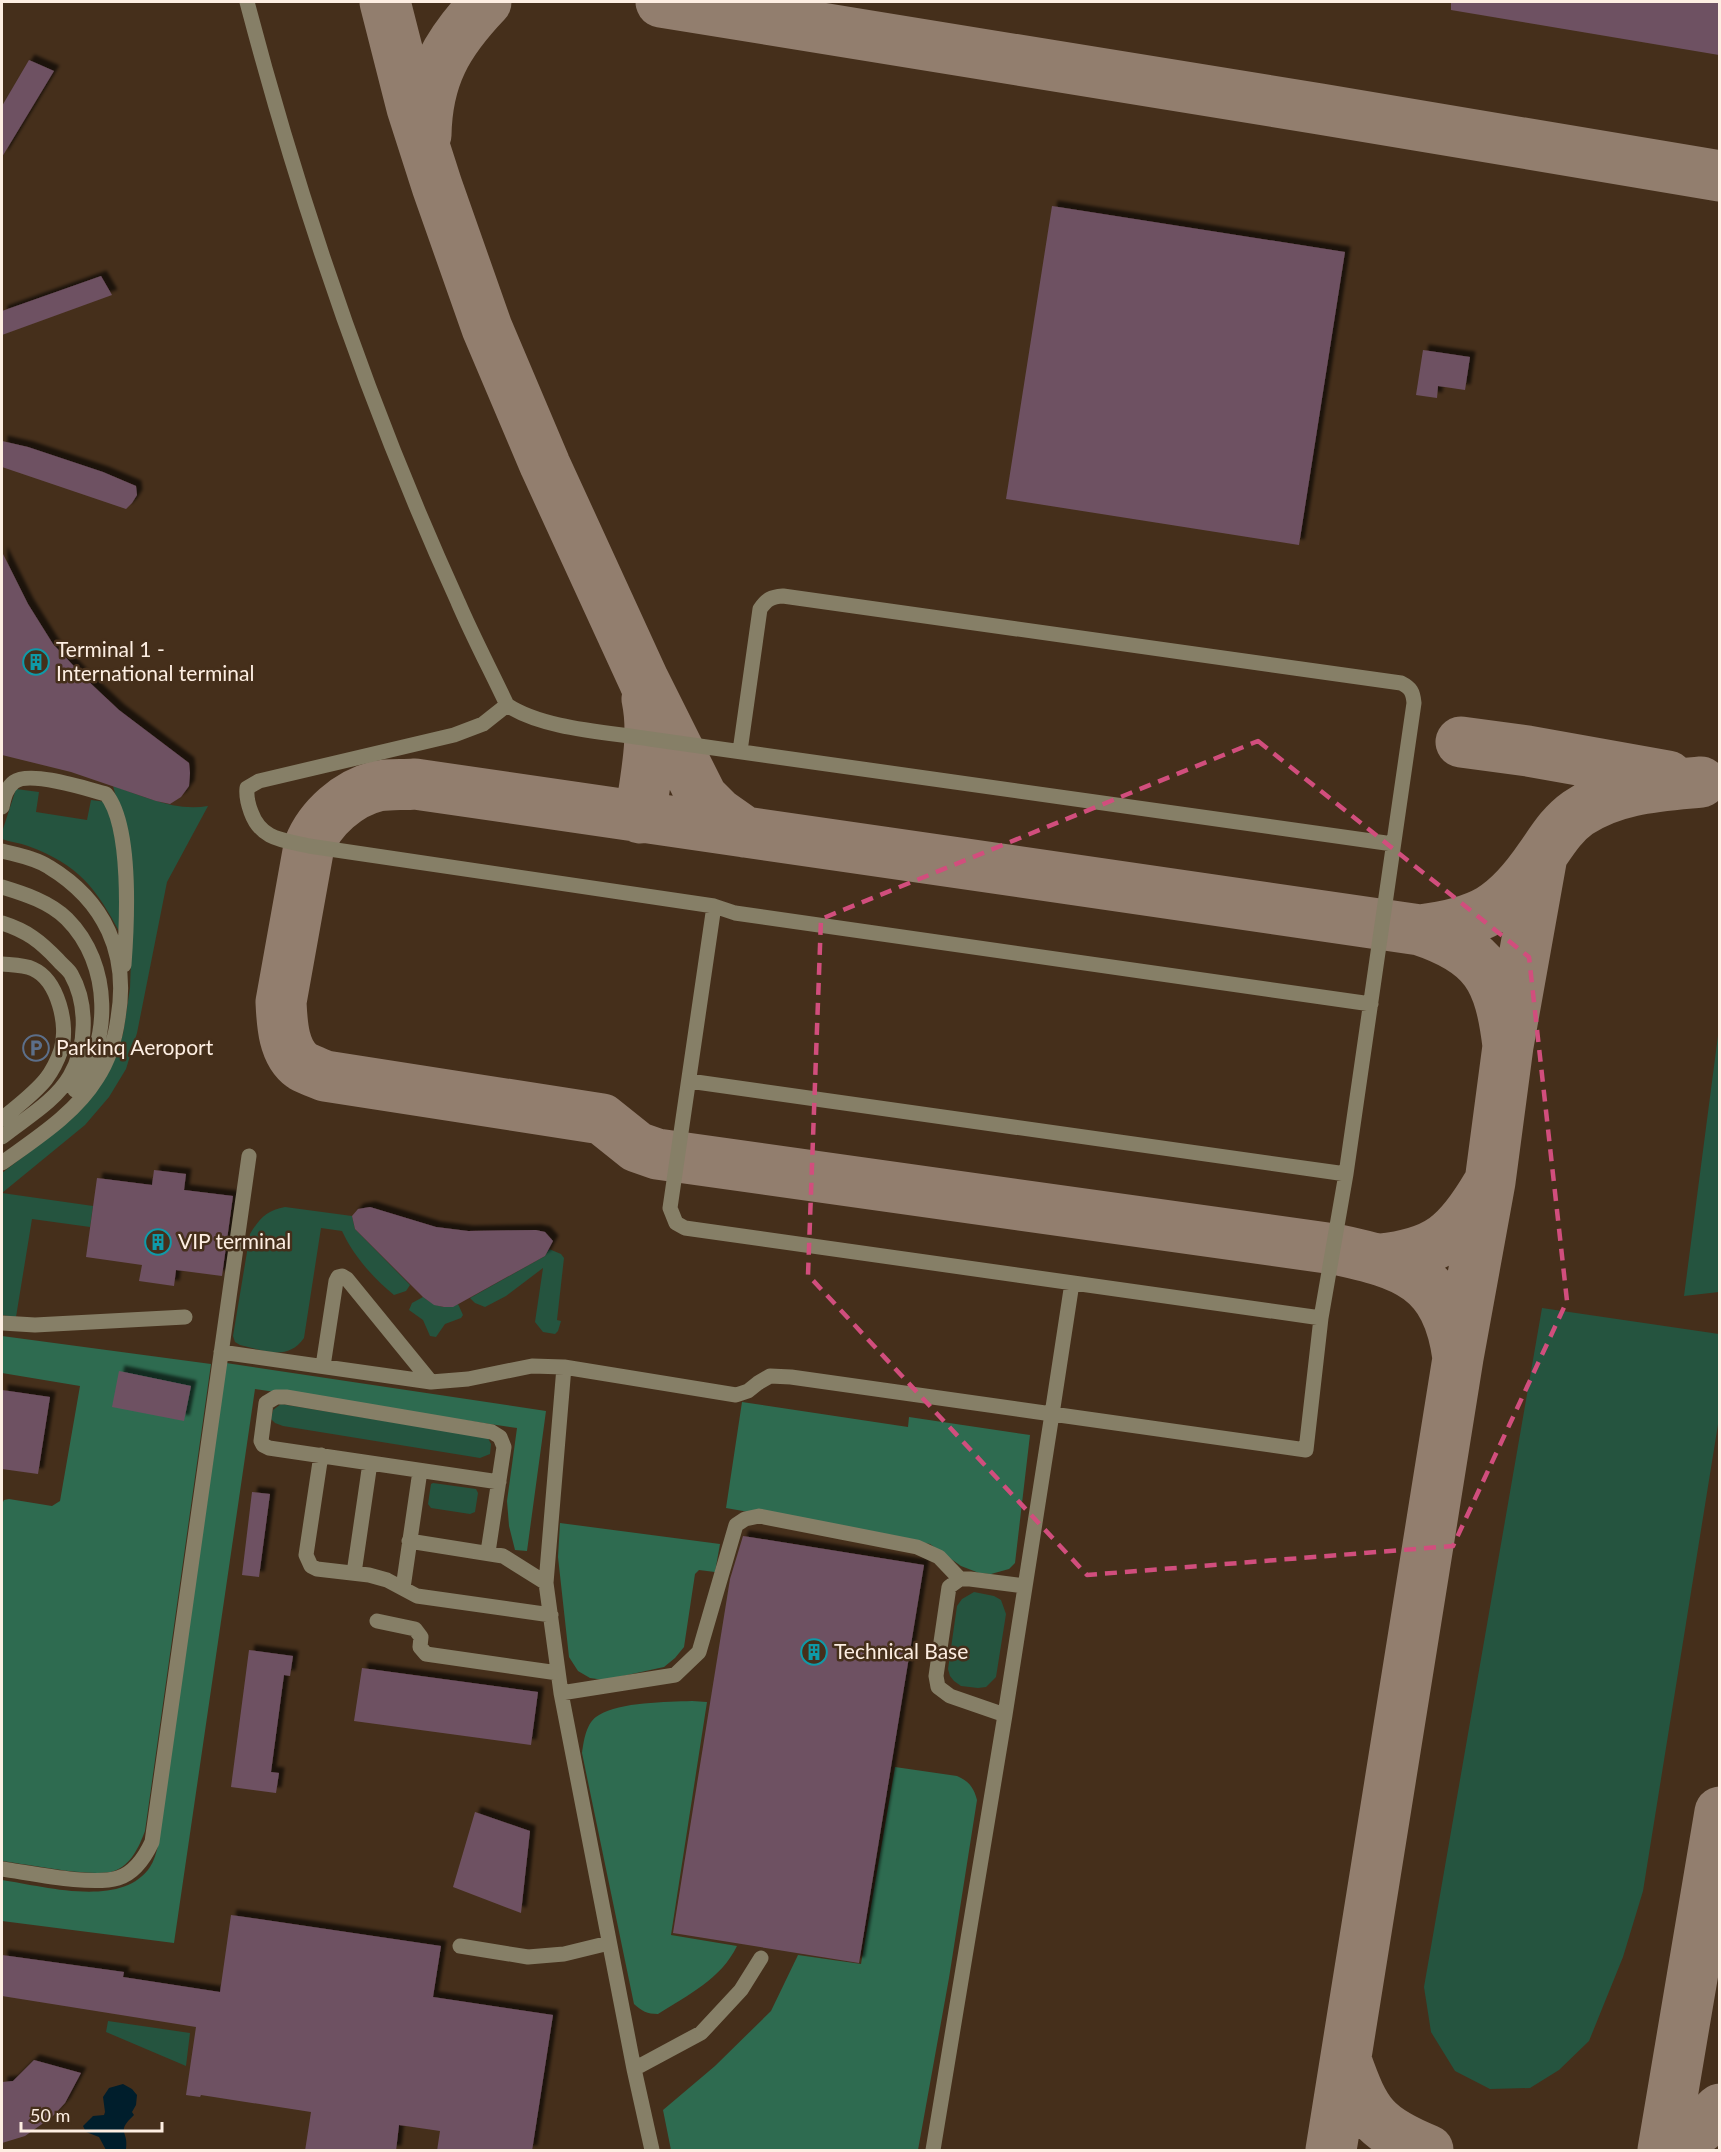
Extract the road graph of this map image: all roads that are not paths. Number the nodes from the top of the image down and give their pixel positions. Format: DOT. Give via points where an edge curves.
graph roads {
  1 [pos="247,2"];
  2 [pos="507,705"];
  3 [pos="740,751"];
  4 [pos="2,807"];
  5 [pos="1393,844"];
  6 [pos="2,851"];
  7 [pos="2,887"];
  8 [pos="714,906"];
  9 [pos="2,923"];
  10 [pos="2,964"];
  11 [pos="122,995"];
  12 [pos="1371,1004"];
  13 [pos="689,1081"];
  14 [pos="2,1119"];
  15 [pos="2,1137"];
  16 [pos="249,1155"];
  17 [pos="2,1156"];
  18 [pos="2,1163"];
  19 [pos="1346,1174"];
  20 [pos="1072,1283"];
  21 [pos="185,1317"];
  22 [pos="1321,1318"];
  23 [pos="2,1323"];
  24 [pos="221,1352"];
  25 [pos="322,1366"];
  26 [pos="564,1367"];
  27 [pos="431,1382"];
  28 [pos="1052,1414"];
  29 [pos="321,1455"];
  30 [pos="370,1463"];
  31 [pos="420,1471"];
  32 [pos="499,1482"];
  33 [pos="409,1541"];
  34 [pos="488,1552"];
  35 [pos="354,1573"];
  36 [pos="960,1580"];
  37 [pos="546,1583"];
  38 [pos="1025,1586"];
  39 [pos="403,1588"];
  40 [pos="551,1616"];
  41 [pos="377,1621"];
  42 [pos="558,1672"];
  43 [pos="561,1693"];
  44 [pos="1005,1715"];
  45 [pos="2,1869"];
  46 [pos="609,1942"];
  47 [pos="460,1946"];
  48 [pos="761,1958"];
  49 [pos="634,2069"];
  50 [pos="652,2151"];
  51 [pos="933,2151"];
  1 -- 2 [label="lane" via="331,281 379,413 458,603"];
  2 -- 3 [label="lane" via="550,723"];
  2 -- 8 [label="lane" via="483,724 454,735 259,781 247,788 246,796 256,825 266,834 309,846"];
  3 -- 5 [label="lane"];
  3 -- 5 [label="lane" via="759,609 772,597 1401,683 1410,687 1414,703"];
  4 -- 11 [label="lane" via="7,790 22,779 41,779 106,794 113,802 124,853 128,914"];
  5 -- 12 [label="lane"];
  6 -- 11 [label="lane" via="47,866 81,891 97,909 118,957"];
  7 -- 17 [label="lane" via="49,906 67,919 84,941 96,968 102,1023 86,1075 61,1107"];
  8 -- 12 [label="lane" via="746,914"];
  8 -- 13 [label="lane"];
  9 -- 15 [label="lane" via="34,937 70,973 78,993 83,1030 70,1077 50,1100"];
  10 -- 14 [label="lane" via="33,968 45,977 56,991 63,1035 62,1050 46,1079"];
  11 -- 18 [label="lane" via="114,1042 97,1079 74,1107"];
  12 -- 19 [label="lane"];
  13 -- 19 [label="lane"];
  13 -- 20 [label="lane" via="670,1208 676,1223 685,1228"];
  16 -- 24 [label="lane"];
  19 -- 22 [label="lane"];
  20 -- 22 [label="lane"];
  20 -- 28 [label="lane"];
  21 -- 23 [label="lane" via="35,1325"];
  22 -- 28 [label="lane" via="1306,1450"];
  24 -- 25 [label="lane"];
  24 -- 45 [label="lane" via="152,1842 135,1869 119,1878 93,1881"];
  25 -- 27 [label="lane"];
  25 -- 27 [label="lane" via="336,1281 342,1276"];
  26 -- 27 [label="lane" via="532,1366"];
  26 -- 28 [label="lane" via="736,1395 770,1376 791,1377"];
  26 -- 37 [label="lane"];
  28 -- 38 [label="lane"];
  29 -- 30 [label="lane"];
  29 -- 32 [label="lane" via="263,1445 266,1403 286,1397 492,1432 500,1437 504,1447"];
  29 -- 35 [label="lane" via="307,1562 317,1569"];
  30 -- 31 [label="lane"];
  30 -- 35 [label="lane"];
  31 -- 32 [label="lane"];
  31 -- 33 [label="lane"];
  32 -- 34 [label="lane"];
  33 -- 34 [label="lane"];
  33 -- 39 [label="lane"];
  34 -- 37 [label="lane" via="503,1556"];
  35 -- 39 [label="lane"];
  36 -- 38 [label="lane"];
  36 -- 43 [label="lane" via="939,1557 917,1547 759,1516 745,1519 736,1524 730,1541 699,1652 675,1675"];
  36 -- 44 [label="lane" via="949,1587 936,1676 938,1687 950,1696"];
  37 -- 40 [label="lane"];
  38 -- 44 [label="lane"];
  39 -- 40 [label="lane" via="436,1600"];
  40 -- 42 [label="lane"];
  41 -- 42 [label="lane" via="415,1629 426,1654"];
  42 -- 43 [label="lane"];
  43 -- 46 [label="lane"];
  44 -- 51 [label="lane"];
  46 -- 47 [label="lane" via="564,1954 528,1957"];
  46 -- 49 [label="lane"];
  48 -- 49 [label="lane" via="741,1990 701,2033"];
  49 -- 50 [label="lane"];
}
